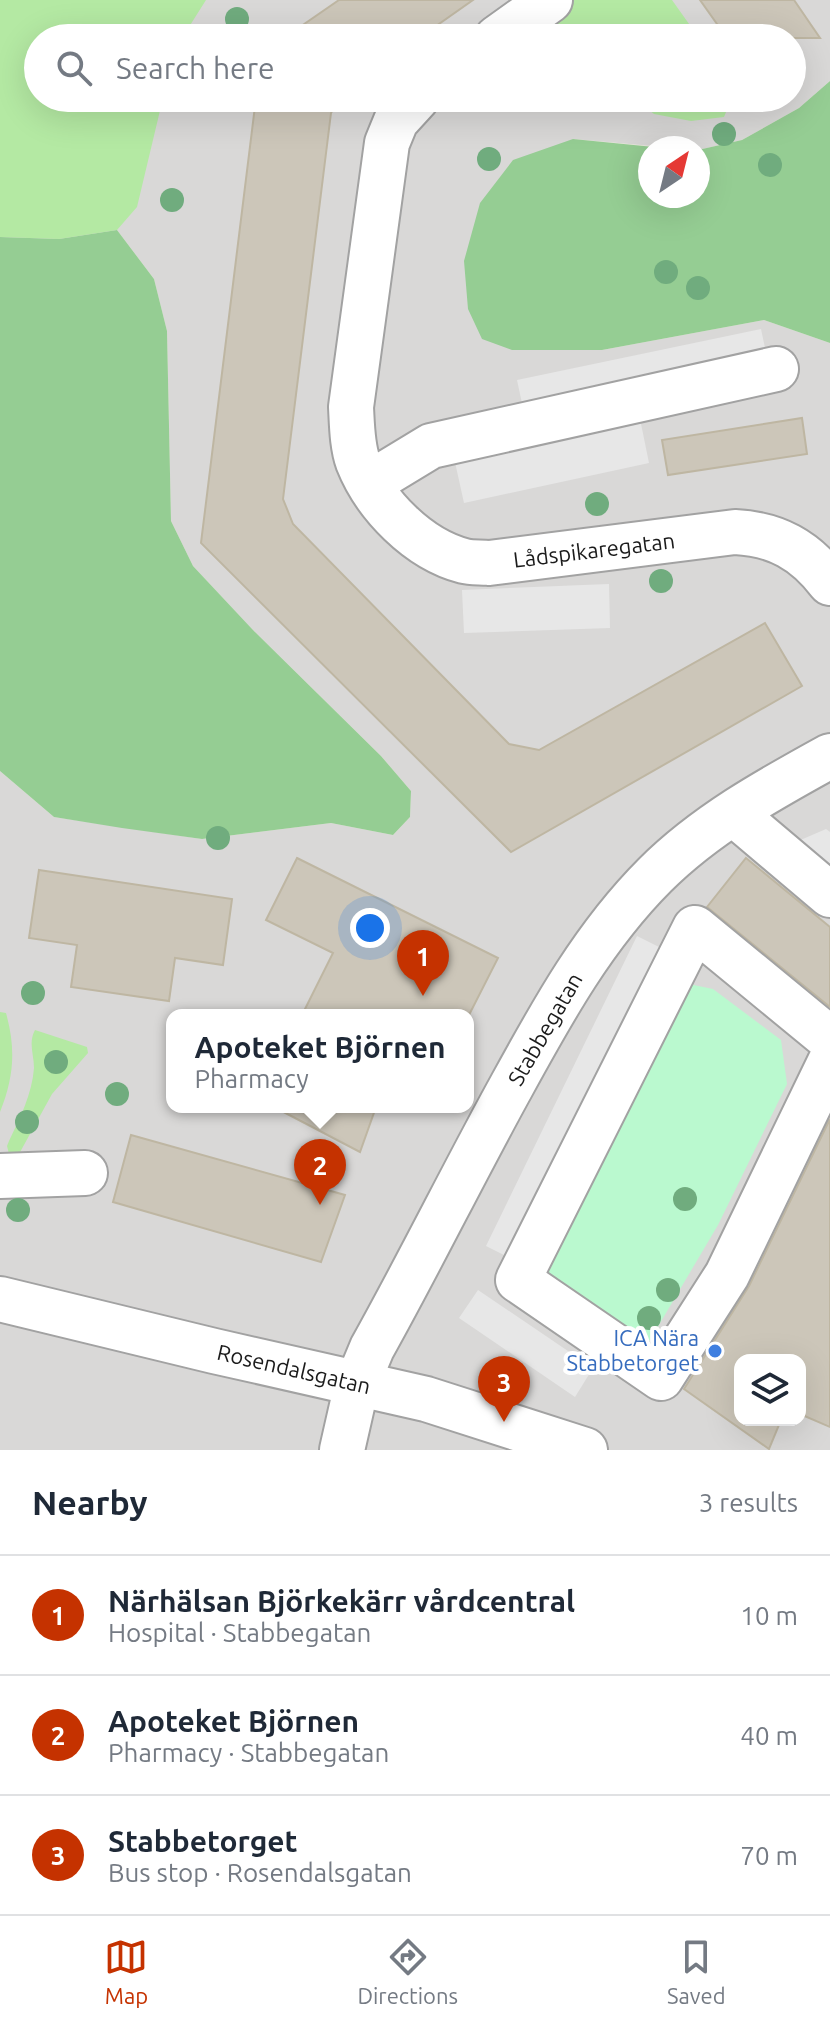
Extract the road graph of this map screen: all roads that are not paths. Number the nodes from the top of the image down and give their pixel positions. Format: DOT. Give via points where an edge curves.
graph roads {
  1 [pos="550,0"];
  2 [pos="517,24"];
  3 [pos="404,112"];
  4 [pos="776,369"];
  5 [pos="370,483"];
  6 [pos="830,583"];
  7 [pos="830,756"];
  8 [pos="733,813"];
  9 [pos="830,895"];
  10 [pos="830,1039"];
  11 [pos="830,1062"];
  12 [pos="85,1173"];
  13 [pos="0,1176"];
  14 [pos="0,1299"];
  15 [pos="357,1384"];
  16 [pos="342,1450"];
  17 [pos="585,1450"];
  1 -- 2 [label="street"];
  3 -- 5 [label="street, Lådspikaregatan" via="387,143 351,407 358,461"];
  4 -- 5 [label="street" via="431,446"];
  5 -- 6 [label="street, Lådspikaregatan" via="411,532 464,561 503,562 758,533 806,556"];
  7 -- 8 [label="street, Stabbegatan"];
  8 -- 9 [label="street"];
  8 -- 15 [label="street, Stabbegatan" via="657,873 587,956 467,1167"];
  10 -- 11 [label="street" via="695,928 518,1280 661,1378 727,1275"];
  12 -- 13 [label="street"];
  14 -- 15 [label="street, Rosendalsgatan"];
  15 -- 16 [label="street, Stabbegatan"];
  15 -- 17 [label="street, Rosendalsgatan" via="426,1399"];
}
